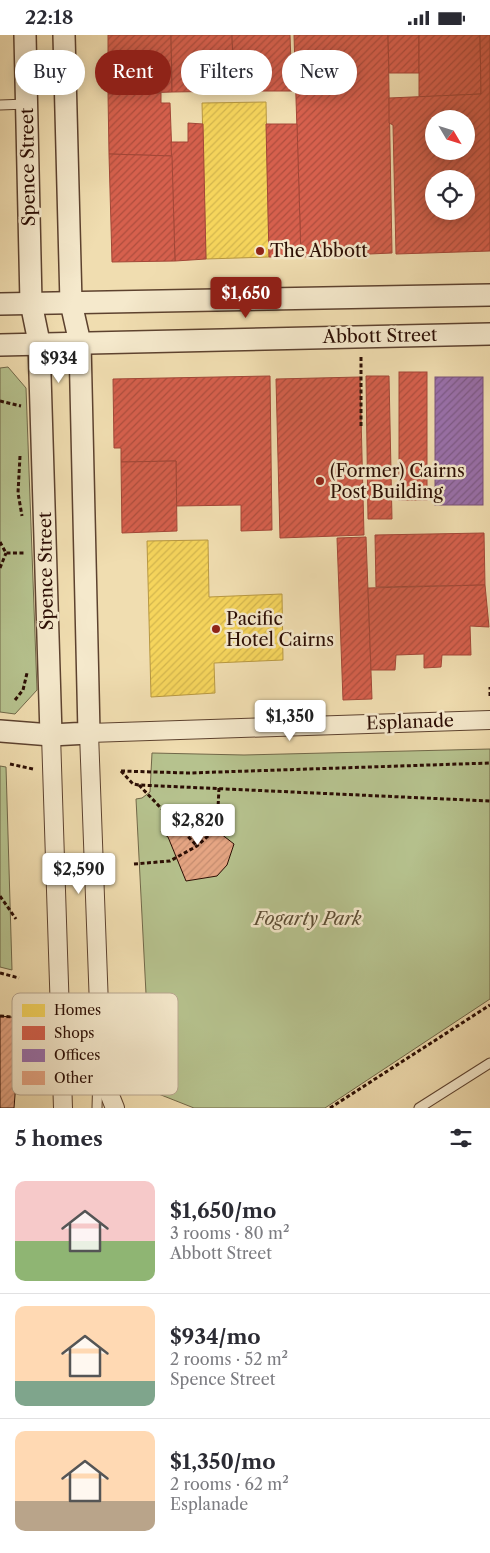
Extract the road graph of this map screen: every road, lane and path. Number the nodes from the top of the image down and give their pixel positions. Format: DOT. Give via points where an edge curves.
graph roads {
  1 [pos="25,35"];
  2 [pos="64,35"];
  3 [pos="27,104"];
  4 [pos="0,105"];
  5 [pos="490,295"];
  6 [pos="31,303"];
  7 [pos="71,303"];
  8 [pos="0,305"];
  9 [pos="490,334"];
  10 [pos="361,337"];
  11 [pos="39,342"];
  12 [pos="80,343"];
  13 [pos="0,345"];
  14 [pos="0,401"];
  15 [pos="21,406"];
  16 [pos="361,426"];
  17 [pos="0,542"];
  18 [pos="6,553"];
  19 [pos="27,553"];
  20 [pos="0,568"];
  21 [pos="490,687"];
  22 [pos="490,696"];
  23 [pos="490,720"];
  24 [pos="0,731"];
  25 [pos="89,733"];
  26 [pos="51,735"];
  27 [pos="490,763"];
  28 [pos="10,764"];
  29 [pos="51,768"];
  30 [pos="139,785"];
  31 [pos="219,788"];
  32 [pos="490,801"];
  33 [pos="197,846"];
  34 [pos="134,864"];
  35 [pos="0,896"];
  36 [pos="16,919"];
  37 [pos="0,973"];
  38 [pos="18,978"];
  39 [pos="59,993"];
  40 [pos="98,993"];
  41 [pos="490,1005"];
  42 [pos="488,1064"];
  43 [pos="63,1095"];
  44 [pos="98,1095"];
  45 [pos="110,1095"];
  46 [pos="63,1108"];
  47 [pos="97,1108"];
  48 [pos="115,1108"];
  49 [pos="330,1108"];
  50 [pos="420,1108"];
  1 -- 3 [label="street, Spence Street"];
  2 -- 7 [label="street"];
  3 -- 4 [label="lane"];
  3 -- 6 [label="street, Spence Street"];
  5 -- 7 [label="street"];
  6 -- 7 [label="street"];
  6 -- 8 [label="street"];
  6 -- 11 [label="street, Spence Street"];
  7 -- 12 [label="street"];
  9 -- 10 [label="street, Abbott Street"];
  10 -- 12 [label="street, Abbott Street"];
  10 -- 16 [label="path"];
  11 -- 12 [label="street, Abbott Street"];
  11 -- 13 [label="street, Abbott Street"];
  11 -- 26 [label="street, Spence Street"];
  12 -- 25 [label="street"];
  14 -- 15 [label="path"];
  17 -- 18 [label="path"];
  18 -- 19 [label="path"];
  18 -- 20 [label="path"];
  21 -- 22 [label="path"];
  23 -- 25 [label="street, Esplanade"];
  24 -- 26 [label="street"];
  25 -- 26 [label="street"];
  25 -- 40 [label="street"];
  26 -- 29 [label="street, Spence Street"];
  27 -- 30 [label="path" via="189,773 121,771 133,784"];
  28 -- 29 [label="path" via="32,769"];
  29 -- 39 [label="street, Spence Street"];
  30 -- 31 [label="path"];
  30 -- 33 [label="path"];
  31 -- 32 [label="path"];
  31 -- 33 [label="path" via="217,828"];
  33 -- 34 [label="path" via="170,861"];
  35 -- 36 [label="path"];
  37 -- 38 [label="path"];
  41 -- 49 [label="path"];
  42 -- 50 [label="lane"];
  43 -- 46 [label="street, Spence Street"];
  44 -- 47 [label="lane"];
  45 -- 48 [label="street"];
}
